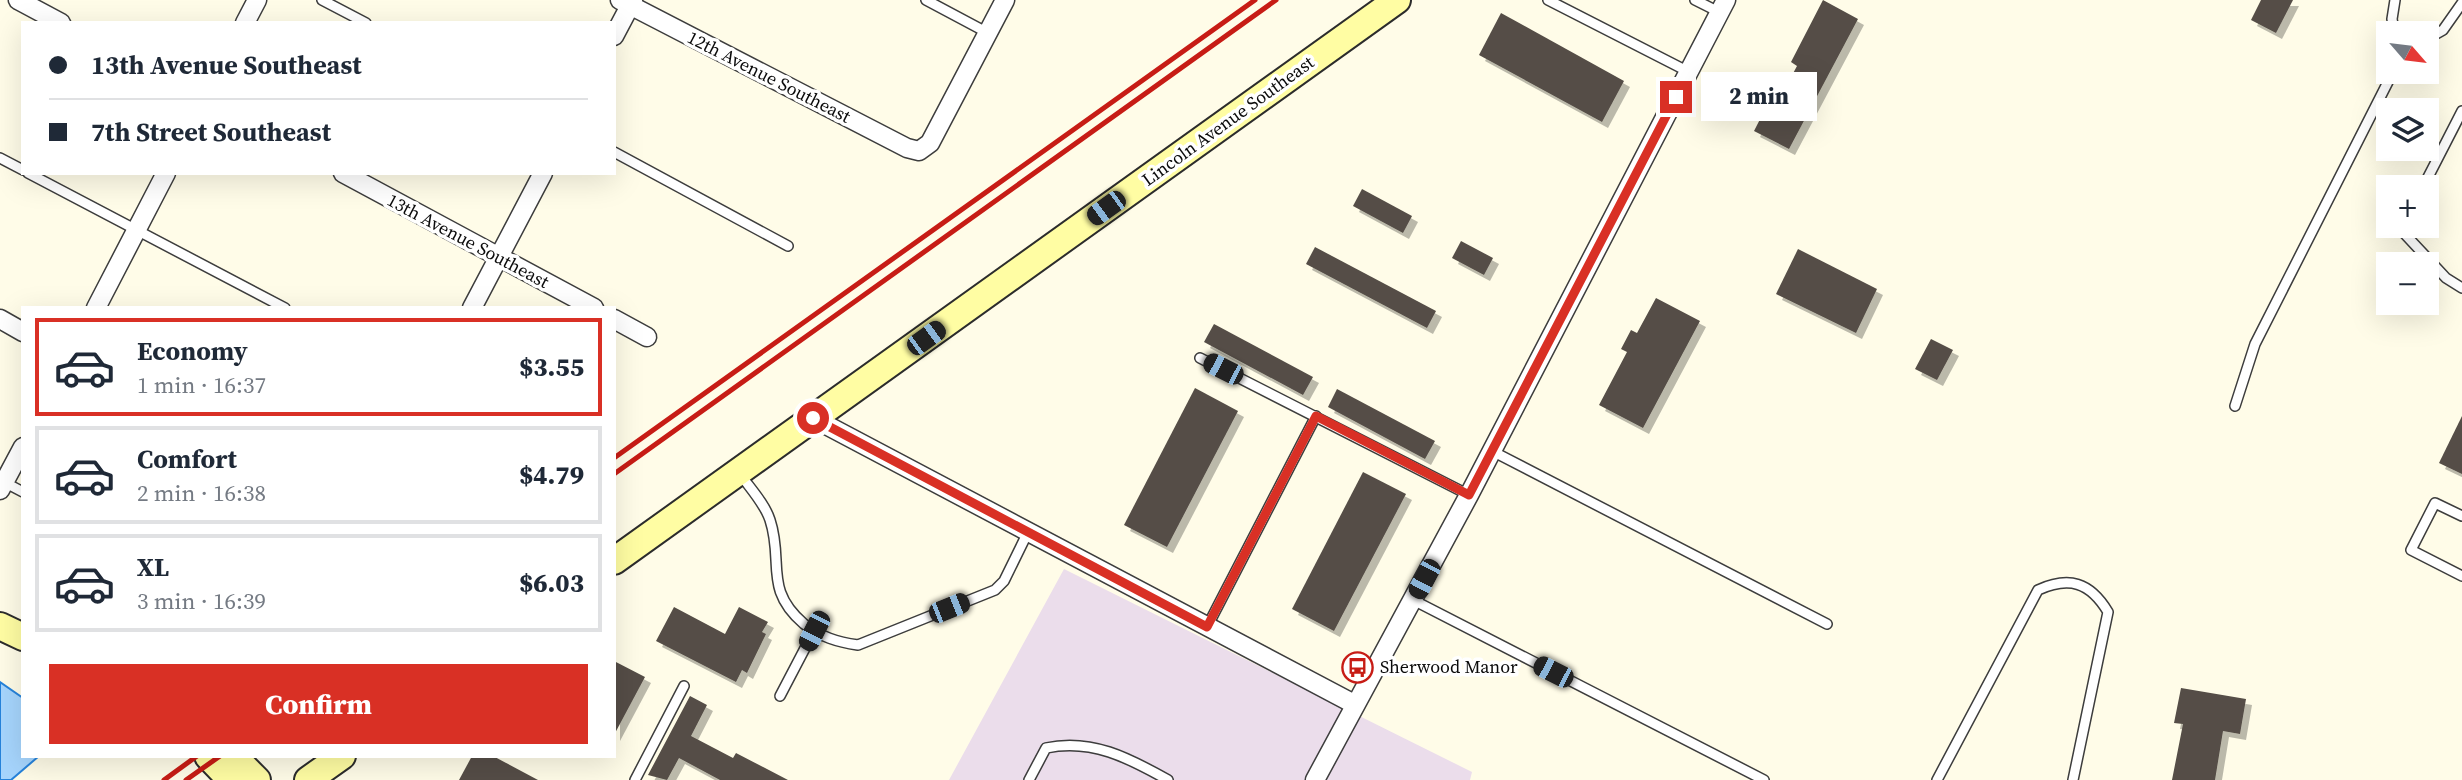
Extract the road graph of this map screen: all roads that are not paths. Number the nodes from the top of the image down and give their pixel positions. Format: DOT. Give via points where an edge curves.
graph roads {
  1 [pos="18,0"];
  2 [pos="257,0"];
  3 [pos="322,0"];
  4 [pos="926,0"];
  5 [pos="1005,0"];
  6 [pos="1397,0"];
  7 [pos="1548,0"];
  8 [pos="1695,0"];
  9 [pos="2395,0"];
  10 [pos="628,2"];
  11 [pos="2462,3"];
  12 [pos="1723,6"];
  13 [pos="57,21"];
  14 [pos="246,21"];
  15 [pos="362,21"];
  16 [pos="2392,21"];
  17 [pos="616,31"];
  18 [pos="2440,32"];
  19 [pos="988,33"];
  20 [pos="1689,72"];
  21 [pos="2387,84"];
  22 [pos="2462,111"];
  23 [pos="616,153"];
  24 [pos="0,158"];
  25 [pos="21,169"];
  26 [pos="32,175"];
  27 [pos="165,175"];
  28 [pos="348,175"];
  29 [pos="542,175"];
  30 [pos="2429,175"];
  31 [pos="136,231"];
  32 [pos="2408,238"];
  33 [pos="788,246"];
  34 [pos="499,257"];
  35 [pos="2462,288"];
  36 [pos="97,306"];
  37 [pos="281,306"];
  38 [pos="473,306"];
  39 [pos="590,306"];
  40 [pos="0,319"];
  41 [pos="616,320"];
  42 [pos="21,331"];
  43 [pos="647,337"];
  44 [pos="1200,358"];
  45 [pos="2235,405"];
  46 [pos="1316,416"];
  47 [pos="813,418"];
  48 [pos="21,450"];
  49 [pos="1492,451"];
  50 [pos="738,472"];
  51 [pos="1,484"];
  52 [pos="21,491"];
  53 [pos="1469,495"];
  54 [pos="2462,516"];
  55 [pos="1028,532"];
  56 [pos="616,560"];
  57 [pos="2462,576"];
  58 [pos="1413,600"];
  59 [pos="0,606"];
  60 [pos="21,617"];
  61 [pos="1827,624"];
  62 [pos="0,626"];
  63 [pos="1207,627"];
  64 [pos="814,631"];
  65 [pos="21,637"];
  66 [pos="684,686"];
  67 [pos="780,696"];
  68 [pos="1354,704"];
  69 [pos="210,758"];
  70 [pos="235,758"];
  71 [pos="339,758"];
  72 [pos="231,780"];
  73 [pos="257,780"];
  74 [pos="308,780"];
  75 [pos="635,780"];
  76 [pos="1029,780"];
  77 [pos="1168,780"];
  78 [pos="1315,780"];
  79 [pos="1764,780"];
  80 [pos="1937,780"];
  81 [pos="2073,780"];
  1 -- 13 [label="street"];
  2 -- 14 [label="street"];
  3 -- 15 [label="lane"];
  4 -- 19 [label="lane"];
  5 -- 19 [label="street"];
  6 -- 47 [label="street, Lincoln Avenue Southeast"];
  7 -- 20 [label="lane"];
  8 -- 12 [label="lane"];
  9 -- 16 [label="lane"];
  10 -- 17 [label="street"];
  10 -- 19 [label="street, 12th Avenue Southeast" via="919,151 930,143"];
  11 -- 18 [label="lane"];
  12 -- 20 [label="street"];
  20 -- 49 [label="street"];
  21 -- 45 [label="lane" via="2255,344"];
  22 -- 30 [label="lane"];
  23 -- 33 [label="lane"];
  24 -- 25 [label="lane"];
  26 -- 31 [label="lane"];
  27 -- 31 [label="street"];
  28 -- 34 [label="street, 13th Avenue Southeast"];
  29 -- 34 [label="street"];
  31 -- 36 [label="street"];
  31 -- 37 [label="lane"];
  32 -- 35 [label="lane" via="2446,278"];
  34 -- 38 [label="street"];
  34 -- 39 [label="street, 13th Avenue Southeast"];
  40 -- 42 [label="street"];
  41 -- 43 [label="street"];
  44 -- 46 [label="lane"];
  46 -- 53 [label="lane"];
  46 -- 63 [label="lane"];
  47 -- 50 [label="street, Lincoln Avenue Southeast"];
  47 -- 55 [label="street"];
  48 -- 51 [label="street"];
  49 -- 53 [label="street"];
  49 -- 61 [label="lane"];
  50 -- 56 [label="street, Lincoln Avenue Southeast"];
  50 -- 64 [label="lane" via="770,520 785,608"];
  51 -- 52 [label="lane"];
  53 -- 58 [label="street"];
  54 -- 57 [label="lane" via="2435,503 2411,550"];
  55 -- 63 [label="street"];
  55 -- 64 [label="lane" via="995,590 859,645 836,642"];
  58 -- 68 [label="street"];
  58 -- 79 [label="lane"];
  59 -- 60 [label="street"];
  62 -- 65 [label="street"];
  63 -- 68 [label="street"];
  64 -- 67 [label="lane"];
  66 -- 75 [label="lane"];
  68 -- 78 [label="street"];
  69 -- 72 [label="street"];
  70 -- 73 [label="street"];
  71 -- 74 [label="street"];
  76 -- 77 [label="lane" via="1046,748 1070,743 1123,755"];
  80 -- 81 [label="lane" via="2038,590 2056,582 2077,583 2097,594 2108,612"];
}
